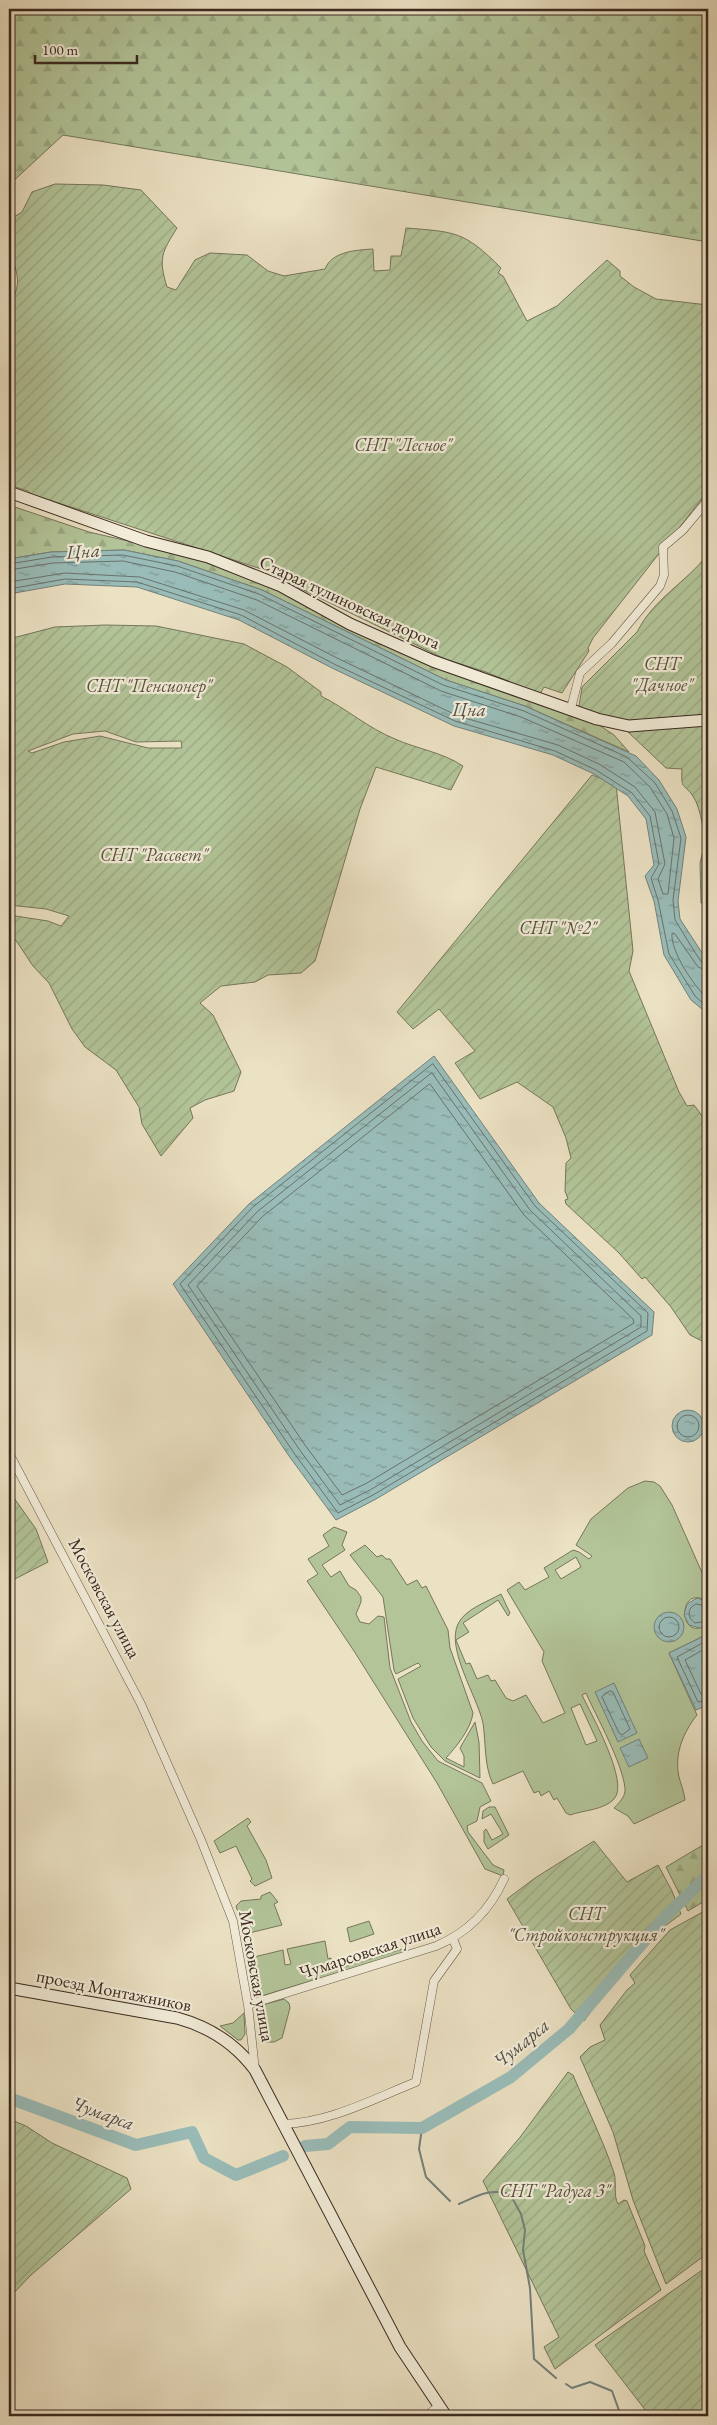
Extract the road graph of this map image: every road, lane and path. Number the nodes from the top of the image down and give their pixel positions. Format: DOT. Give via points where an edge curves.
graph roads {
  1 [pos="9,492"];
  2 [pos="708,500"];
  3 [pos="570,708"];
  4 [pos="708,720"];
  5 [pos="9,1453"];
  6 [pos="504,1879"];
  7 [pos="453,1939"];
  8 [pos="9,1988"];
  9 [pos="248,2005"];
  10 [pos="255,2070"];
  11 [pos="282,2124"];
  12 [pos="439,2406"];
  13 [pos="426,2416"];
  14 [pos="446,2416"];
  1 -- 3 [label="street, Старая тулиновская дорога" via="146,541 208,557 282,586 350,624 433,660"];
  2 -- 3 [label="street" via="683,530 663,547 664,575 660,586 612,642 580,673"];
  3 -- 4 [label="street, Старая тулиновская дорога" via="620,725"];
  5 -- 9 [label="street, Московская улица" via="141,1704 201,1840 233,1921"];
  6 -- 7 [label="street, Чумарсовская улица" via="499,1892 482,1913"];
  7 -- 9 [label="street, Чумарсовская улица"];
  7 -- 11 [label="street" via="456,1949 434,1981 416,2082 360,2107 305,2122"];
  8 -- 10 [label="street, проезд Монтажников" via="187,2020 232,2044"];
  9 -- 10 [label="street, Московская улица"];
  10 -- 11 [label="street, Московская улица"];
  11 -- 12 [label="street, Московская улица" via="400,2347"];
  12 -- 13 [label="street"];
  12 -- 14 [label="street, Московская улица"];
}
